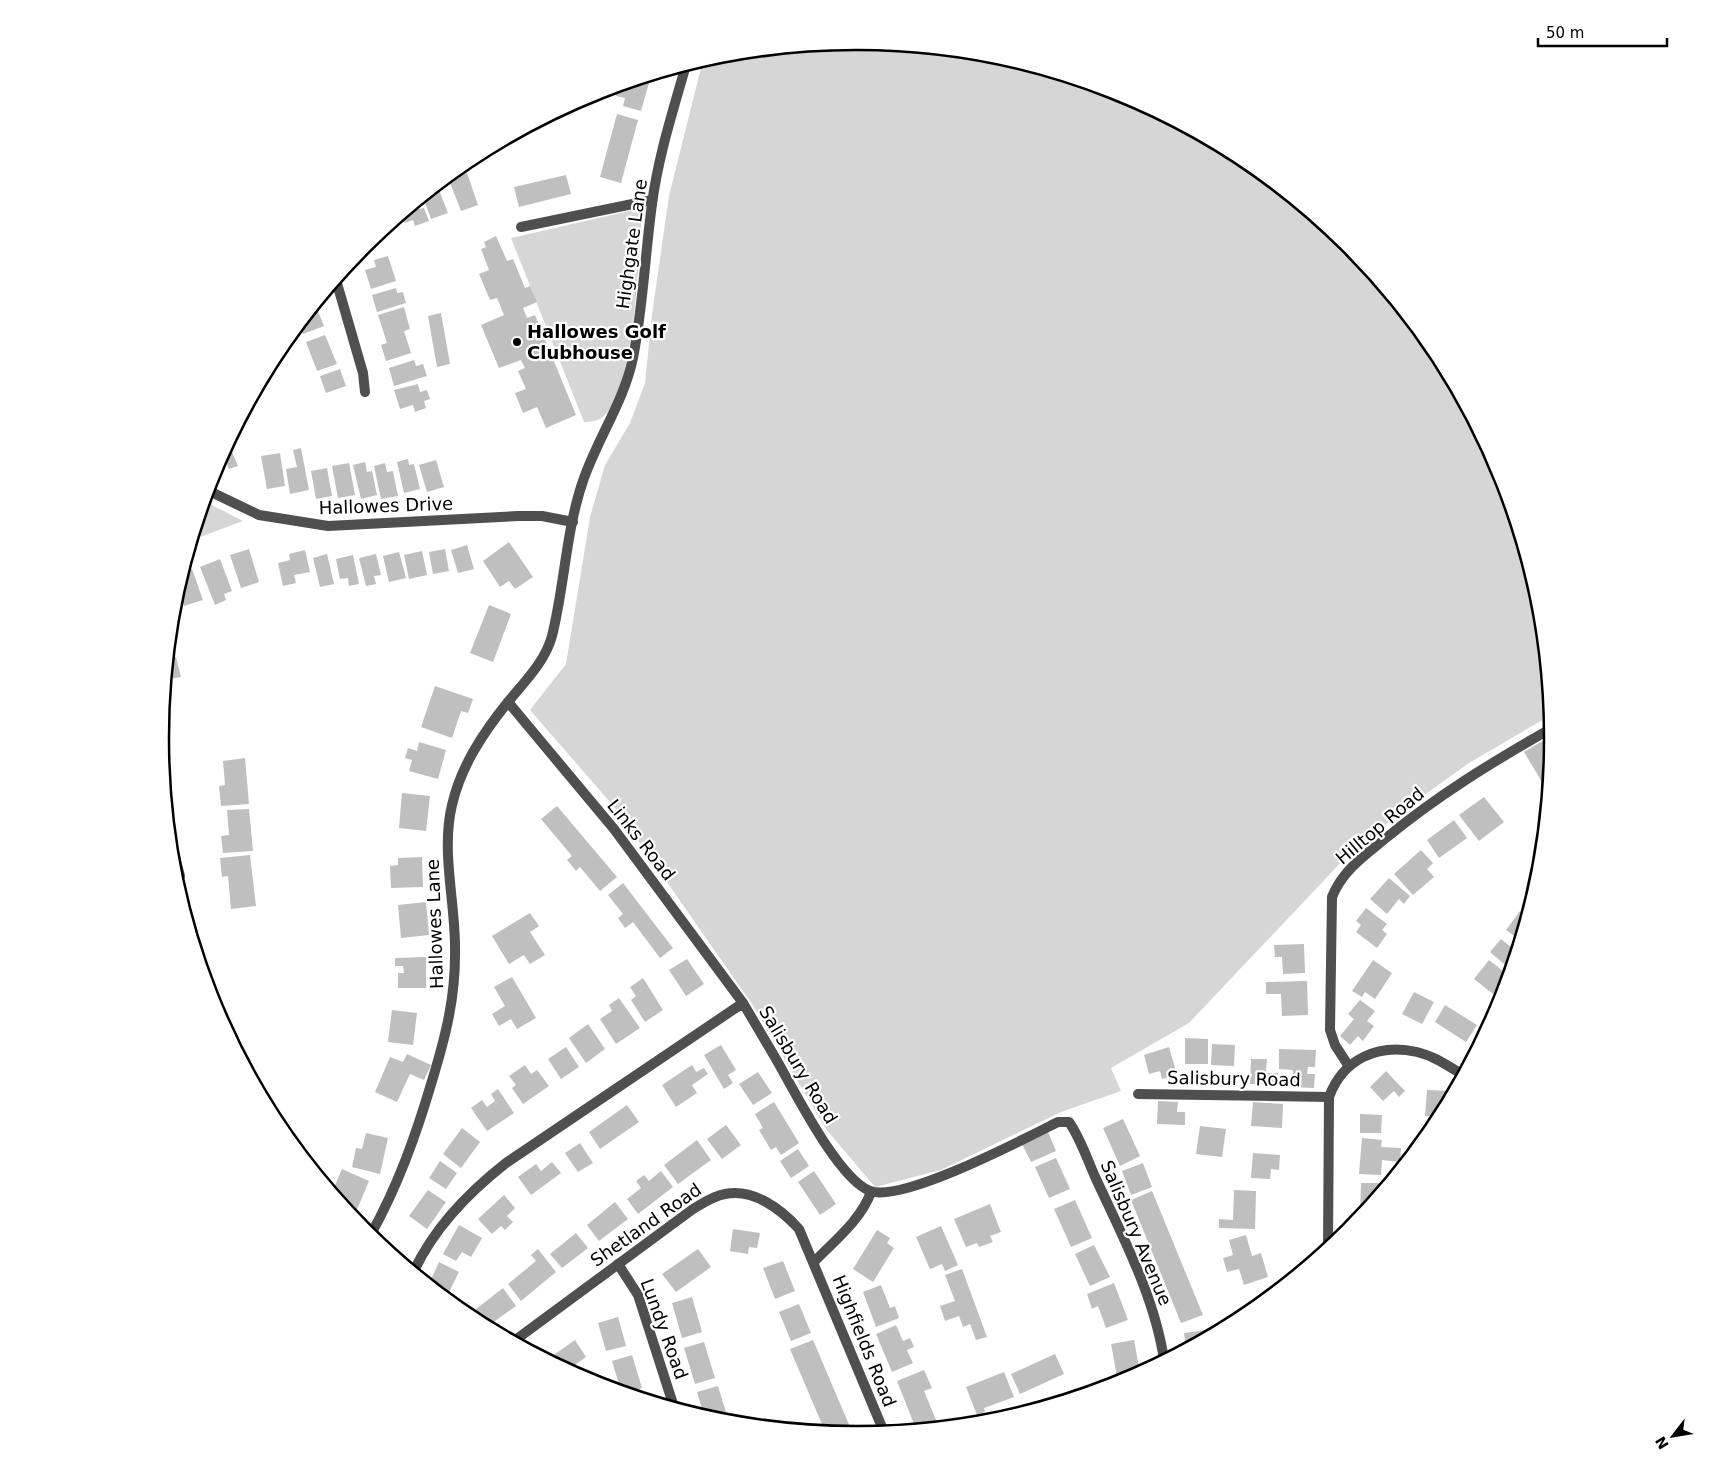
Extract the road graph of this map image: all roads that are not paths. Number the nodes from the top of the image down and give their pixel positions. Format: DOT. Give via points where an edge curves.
graph roads {
  1 [pos="684,72"];
  2 [pos="652,200"];
  3 [pos="521,227"];
  4 [pos="338,286"];
  5 [pos="365,392"];
  6 [pos="214,493"];
  7 [pos="573,522"];
  8 [pos="508,702"];
  9 [pos="1544,733"];
  10 [pos="743,1003"];
  11 [pos="1348,1065"];
  12 [pos="1458,1072"];
  13 [pos="1138,1094"];
  14 [pos="1329,1097"];
  15 [pos="871,1192"];
  16 [pos="374,1228"];
  17 [pos="1328,1238"];
  18 [pos="814,1262"];
  19 [pos="618,1264"];
  20 [pos="417,1267"];
  21 [pos="519,1338"];
  22 [pos="1163,1354"];
  23 [pos="672,1401"];
  24 [pos="881,1425"];
  1 -- 2 [label="street, Highgate Lane"];
  2 -- 3 [label="street"];
  2 -- 7 [label="street, Highgate Lane" via="634,354 627,383 584,480"];
  4 -- 5 [label="street" via="363,373"];
  6 -- 7 [label="street, Hallowes Drive" via="259,515 328,526 529,516"];
  7 -- 8 [label="street, Highgate Lane" via="552,637 538,666"];
  8 -- 10 [label="street, Links Road" via="614,829"];
  8 -- 16 [label="street, Hallowes Lane" via="472,752 451,807 448,838 456,944 452,1008 445,1042 415,1138 401,1176"];
  9 -- 11 [label="street, Hilltop Road" via="1475,773 1415,814 1352,865 1338,882 1332,897 1330,1030"];
  10 -- 15 [label="street, Salisbury Road" via="815,1128 844,1167"];
  10 -- 20 [label="street, Salisbury Road" via="480,1183 446,1220"];
  11 -- 12 [label="street" via="1369,1054 1393,1050 1417,1052"];
  11 -- 14 [label="street" via="1335,1080"];
  13 -- 14 [label="street, Salisbury Road"];
  14 -- 17 [label="street"];
  15 -- 18 [label="street" via="867,1204 856,1218"];
  15 -- 22 [label="street, Salisbury Avenue" via="914,1187 1058,1122 1068,1122 1130,1254 1152,1312"];
  18 -- 19 [label="street, Shetland Road" via="799,1229 787,1215 757,1198 737,1193 713,1197"];
  18 -- 24 [label="street, Highfields Road"];
  19 -- 21 [label="street, Shetland Road"];
  19 -- 23 [label="street, Lundy Road" via="638,1295"];
}
